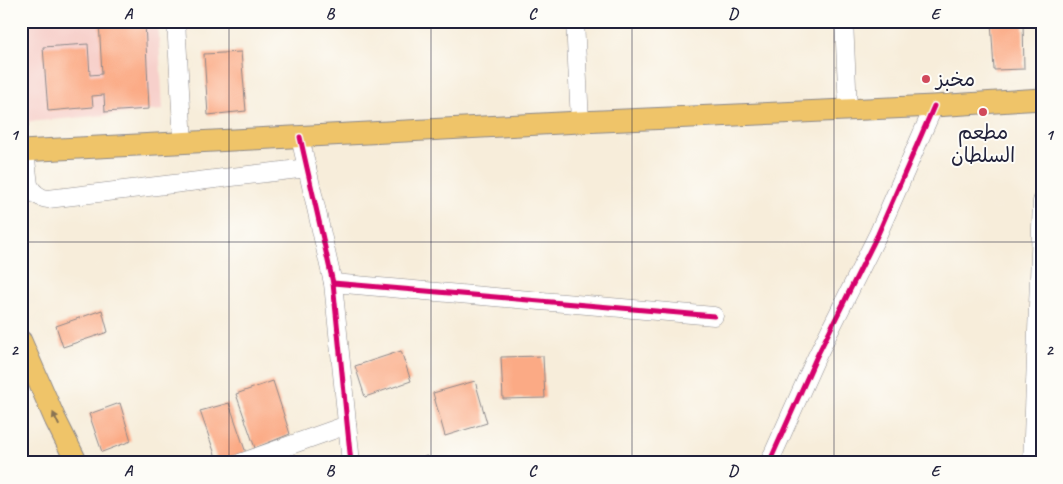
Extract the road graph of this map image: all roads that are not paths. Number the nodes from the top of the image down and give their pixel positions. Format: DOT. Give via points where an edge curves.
graph roads {
  1 [pos="176,21"];
  2 [pos="575,21"];
  3 [pos="844,21"];
  4 [pos="1042,99"];
  5 [pos="934,106"];
  6 [pos="848,109"];
  7 [pos="580,122"];
  8 [pos="300,137"];
  9 [pos="183,143"];
  10 [pos="23,151"];
  11 [pos="307,168"];
  12 [pos="1042,200"];
  13 [pos="1040,276"];
  14 [pos="333,283"];
  15 [pos="714,316"];
  16 [pos="21,341"];
  17 [pos="347,424"];
  18 [pos="77,463"];
  19 [pos="240,463"];
  20 [pos="351,463"];
  21 [pos="769,463"];
  22 [pos="1032,463"];
  1 -- 9 [label="street"];
  2 -- 7 [label="street"];
  3 -- 6 [label="street"];
  4 -- 5 [label="main road"];
  5 -- 6 [label="main road"];
  5 -- 21 [label="street" via="878,234 816,358"];
  6 -- 7 [label="main road"];
  7 -- 8 [label="main road"];
  8 -- 9 [label="main road"];
  8 -- 11 [label="street"];
  9 -- 10 [label="main road"];
  10 -- 11 [label="street" via="28,185 39,196 48,199"];
  11 -- 14 [label="street"];
  12 -- 13 [label="street"];
  13 -- 22 [label="street"];
  14 -- 15 [label="street"];
  14 -- 17 [label="street"];
  18 -- 16 [label="main road, one-way"];
  17 -- 19 [label="street"];
  17 -- 20 [label="street"];
}
